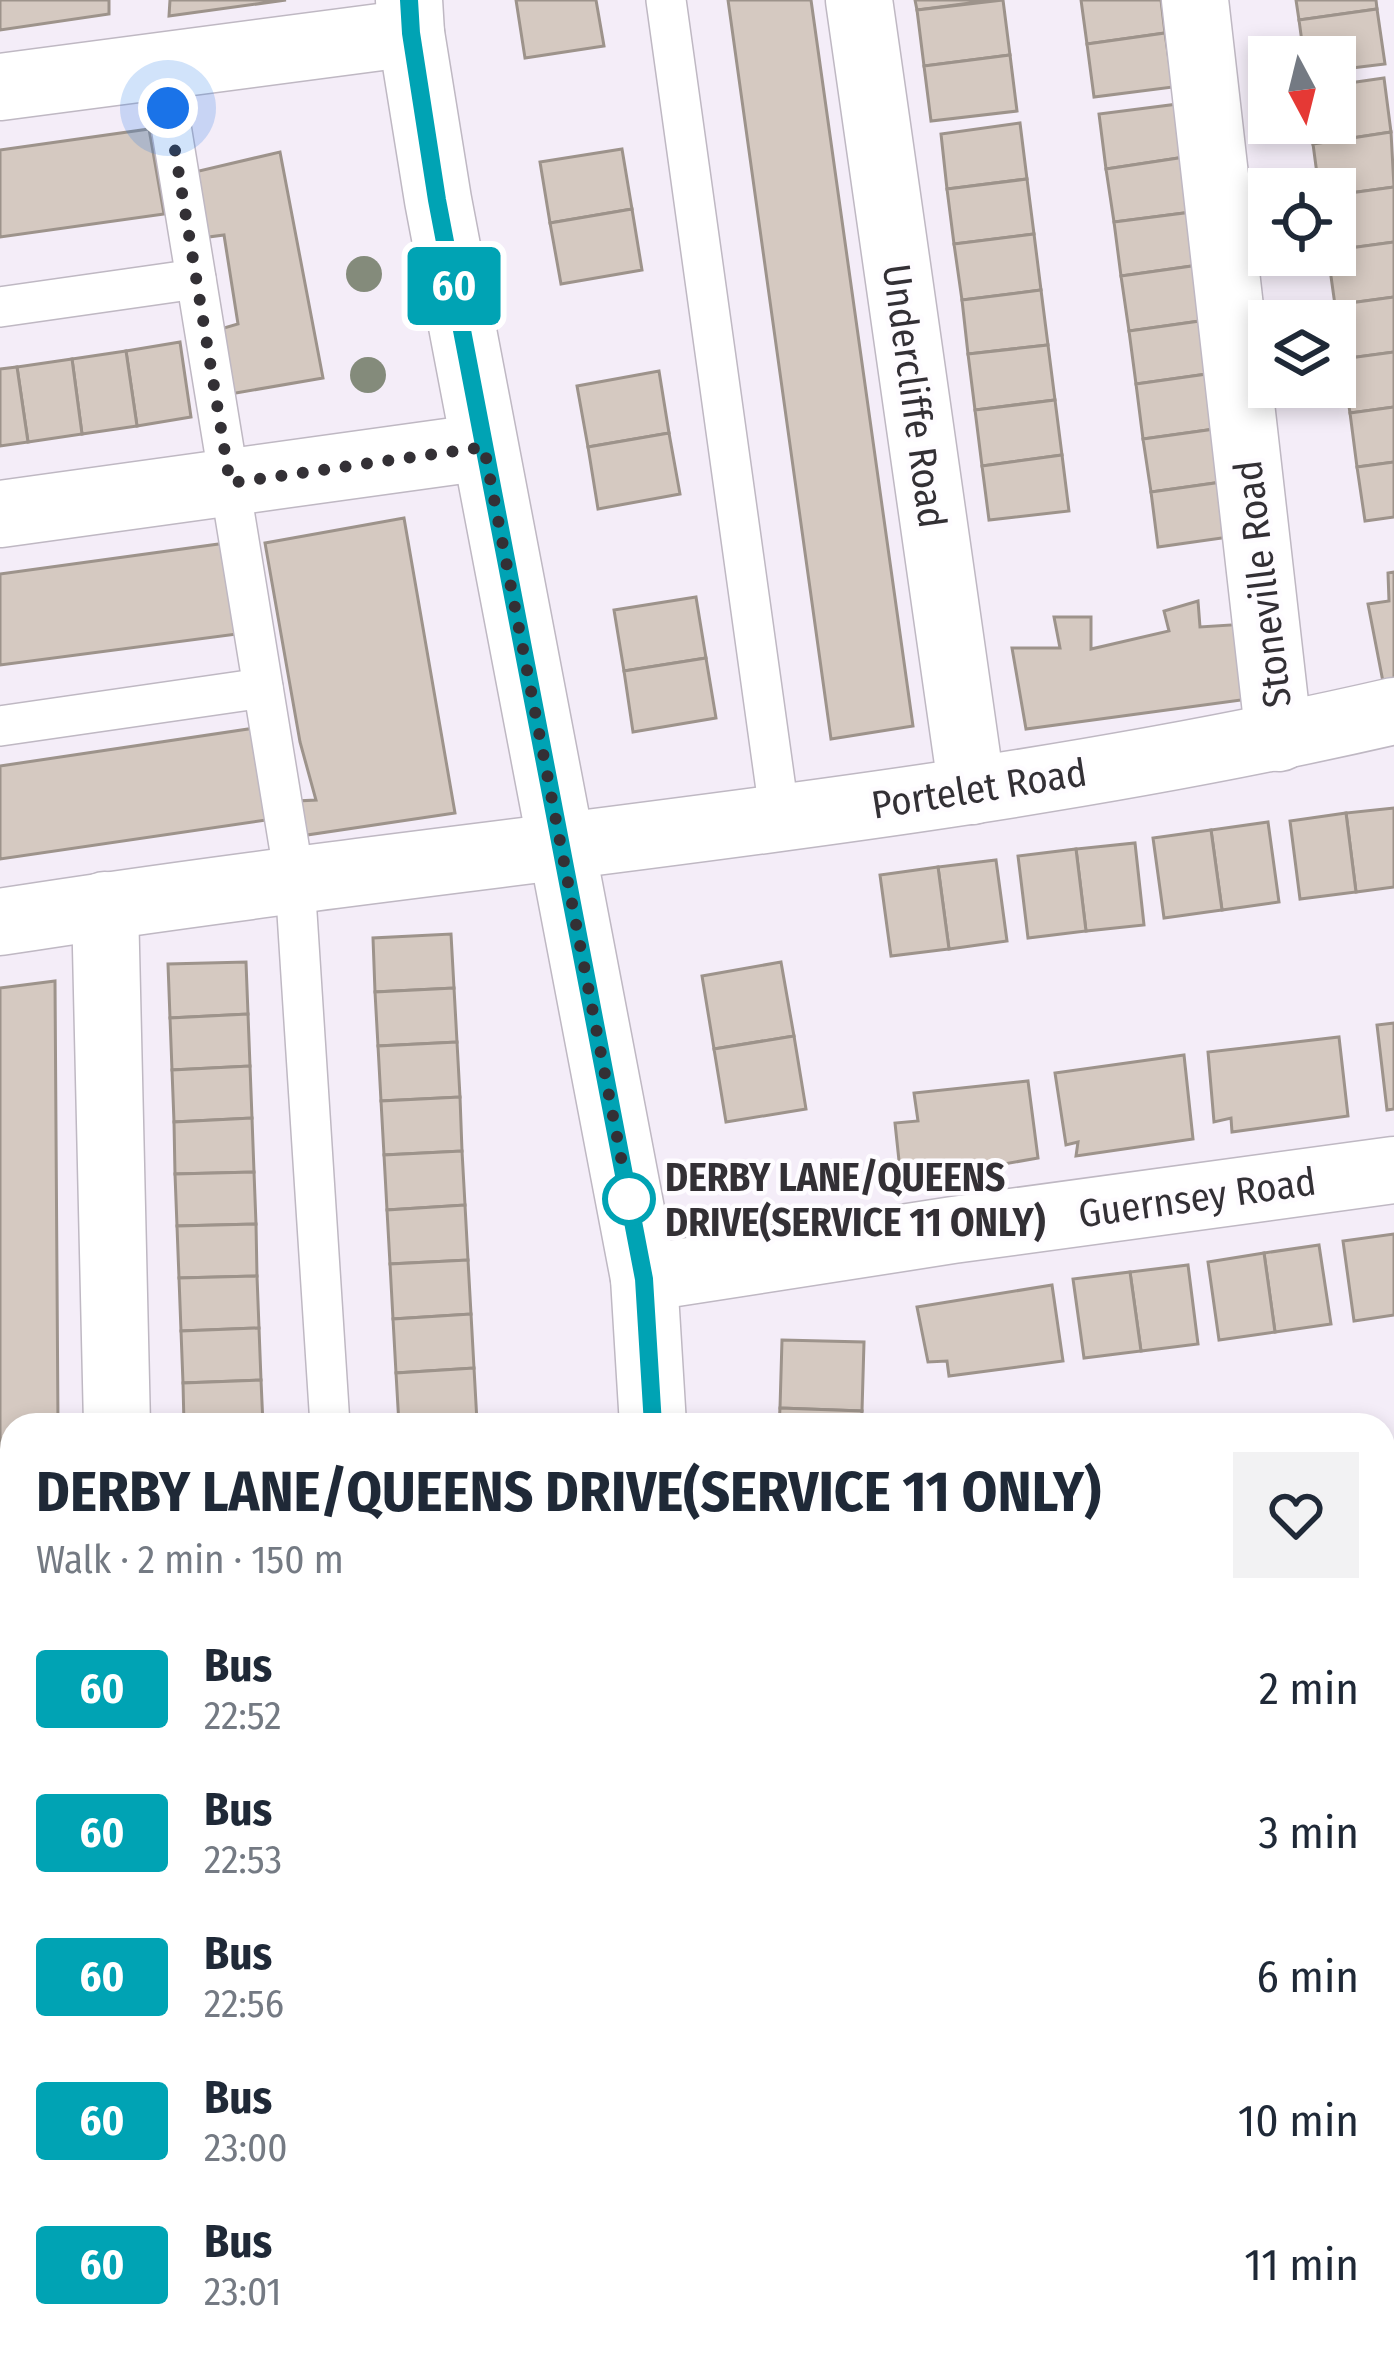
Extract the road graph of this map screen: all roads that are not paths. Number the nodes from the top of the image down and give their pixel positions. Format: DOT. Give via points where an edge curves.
graph roads {
  1 [pos="666,0"];
  2 [pos="859,0"];
  3 [pos="1195,0"];
  4 [pos="410,16"];
  5 [pos="161,65"];
  6 [pos="0,87"];
  7 [pos="196,279"];
  8 [pos="0,307"];
  9 [pos="484,447"];
  10 [pos="230,483"];
  11 [pos="0,514"];
  12 [pos="263,688"];
  13 [pos="1394,712"];
  14 [pos="0,727"];
  15 [pos="1279,738"];
  16 [pos="972,791"];
  17 [pos="780,818"];
  18 [pos="562,849"];
  19 [pos="295,882"];
  20 [pos="105,905"];
  21 [pos="0,922"];
  22 [pos="1394,1169"];
  23 [pos="644,1279"];
  24 [pos="117,1413"];
  25 [pos="329,1413"];
  26 [pos="652,1413"];
  1 -- 17 [label="lane"];
  2 -- 16 [label="main road, Undercliffe Road"];
  3 -- 15 [label="main road, Stoneville Road"];
  4 -- 5 [label="main road"];
  4 -- 9 [label="main road"];
  5 -- 6 [label="main road"];
  5 -- 7 [label="lane"];
  7 -- 8 [label="lane"];
  7 -- 10 [label="lane"];
  9 -- 10 [label="main road"];
  9 -- 18 [label="main road"];
  10 -- 11 [label="main road"];
  10 -- 12 [label="lane"];
  12 -- 14 [label="lane"];
  12 -- 19 [label="lane"];
  13 -- 15 [label="main road, Portelet Road"];
  15 -- 16 [label="main road, Portelet Road"];
  16 -- 17 [label="main road, Portelet Road"];
  17 -- 18 [label="main road, Portelet Road"];
  18 -- 19 [label="main road, Portelet Road"];
  18 -- 23 [label="main road"];
  19 -- 20 [label="main road, Portelet Road"];
  19 -- 25 [label="lane"];
  20 -- 21 [label="main road, Portelet Road"];
  20 -- 24 [label="main road"];
  22 -- 23 [label="main road, Guernsey Road"];
  23 -- 26 [label="main road"];
}
